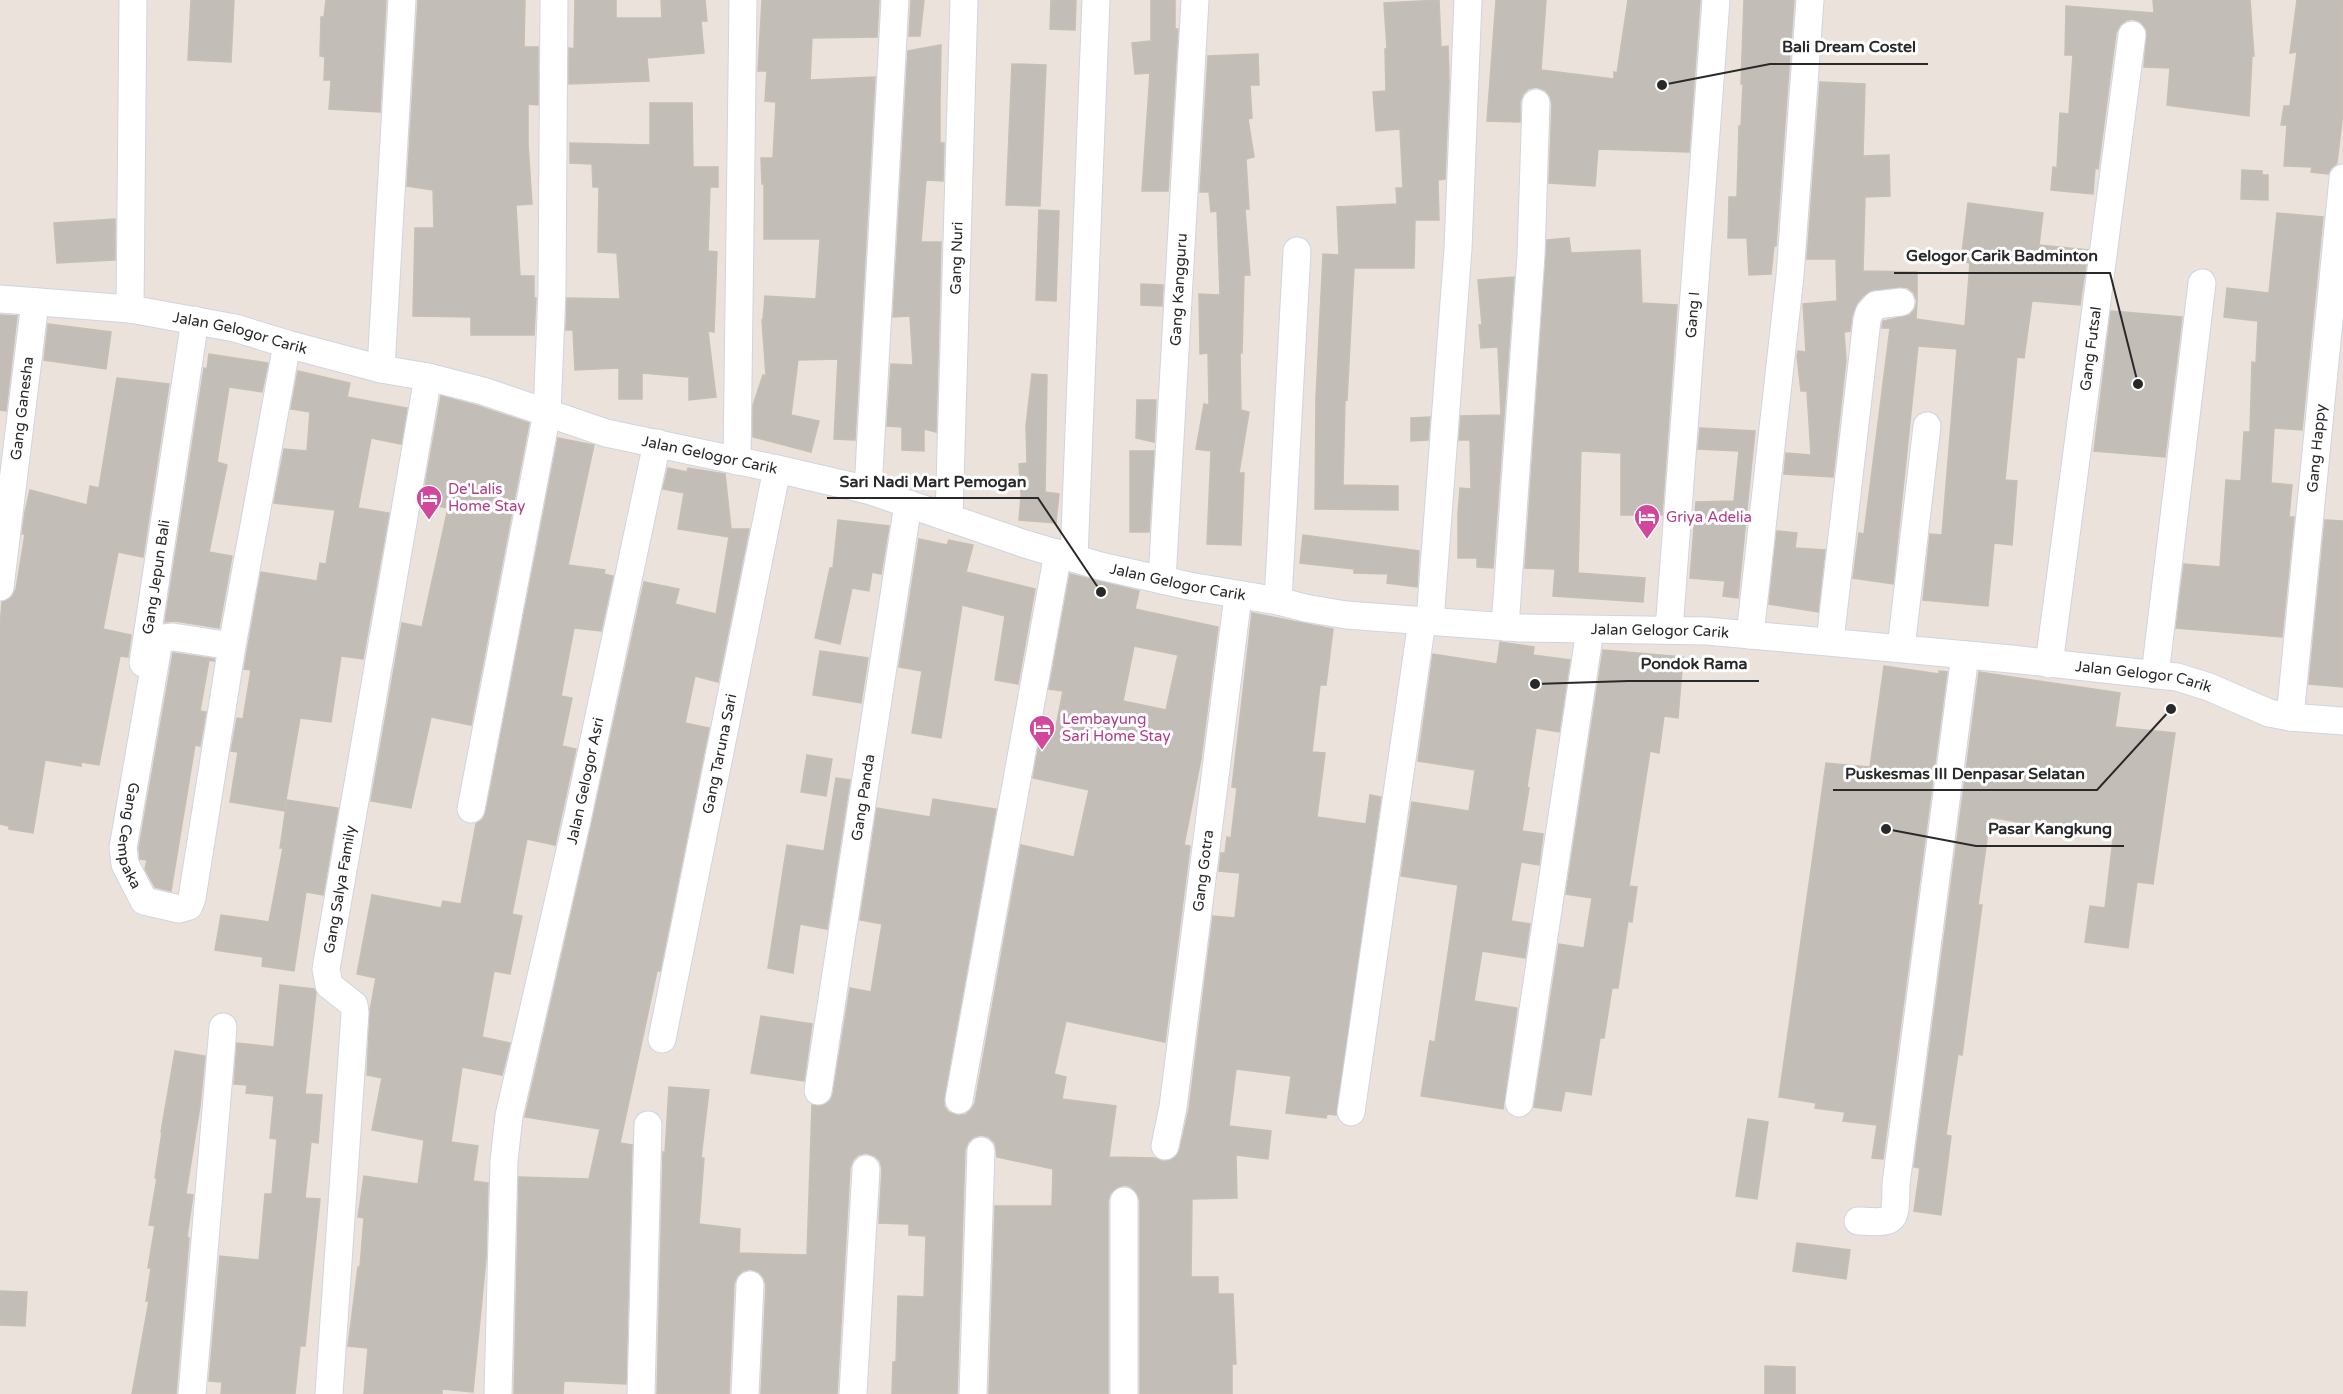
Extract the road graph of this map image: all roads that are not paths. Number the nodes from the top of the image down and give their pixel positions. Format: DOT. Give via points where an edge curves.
graph roads {
  1 [pos="133,0"];
  2 [pos="402,0"];
  3 [pos="554,0"];
  4 [pos="743,0"];
  5 [pos="894,0"];
  6 [pos="964,0"];
  7 [pos="1096,0"];
  8 [pos="1195,0"];
  9 [pos="1468,0"];
  10 [pos="1716,0"];
  11 [pos="1810,0"];
  12 [pos="2132,35"];
  13 [pos="1536,103"];
  14 [pos="2343,178"];
  15 [pos="1297,250"];
  16 [pos="2202,283"];
  17 [pos="0,299"];
  18 [pos="35,302"];
  19 [pos="1901,302"];
  20 [pos="130,309"];
  21 [pos="195,320"];
  22 [pos="287,344"];
  23 [pos="381,369"];
  24 [pos="428,377"];
  25 [pos="547,413"];
  26 [pos="1927,426"];
  27 [pos="657,443"];
  28 [pos="737,461"];
  29 [pos="777,469"];
  30 [pos="868,490"];
  31 [pos="908,504"];
  32 [pos="949,518"];
  33 [pos="1066,556"];
  34 [pos="1162,580"];
  35 [pos="0,586"];
  36 [pos="1238,596"];
  37 [pos="1278,601"];
  38 [pos="1426,621"];
  39 [pos="1505,627"];
  40 [pos="1590,630"];
  41 [pos="1669,630"];
  42 [pos="1750,635"];
  43 [pos="1830,641"];
  44 [pos="232,646"];
  45 [pos="1901,648"];
  46 [pos="1965,655"];
  47 [pos="2049,664"];
  48 [pos="2155,675"];
  49 [pos="2290,717"];
  50 [pos="2343,721"];
  51 [pos="471,809"];
  52 [pos="113,834"];
  53 [pos="223,1027"];
  54 [pos="662,1039"];
  55 [pos="818,1091"];
  56 [pos="960,1100"];
  57 [pos="1519,1103"];
  58 [pos="1351,1112"];
  59 [pos="648,1125"];
  60 [pos="1165,1146"];
  61 [pos="981,1151"];
  62 [pos="866,1169"];
  63 [pos="1124,1201"];
  64 [pos="1858,1221"];
  65 [pos="750,1285"];
  66 [pos="192,1394"];
  67 [pos="329,1394"];
  68 [pos="498,1394"];
  69 [pos="640,1394"];
  70 [pos="745,1394"];
  71 [pos="853,1394"];
  72 [pos="973,1394"];
  73 [pos="1124,1394"];
  1 -- 20 [label="street"];
  2 -- 23 [label="street"];
  3 -- 25 [label="street"];
  4 -- 28 [label="street"];
  5 -- 30 [label="street"];
  6 -- 32 [label="street, Gang Nuri"];
  7 -- 33 [label="street"];
  8 -- 34 [label="street, Gang Kangguru"];
  9 -- 38 [label="street" via="1458,249"];
  10 -- 41 [label="street, Gang I"];
  11 -- 42 [label="street" via="1790,276"];
  12 -- 47 [label="street, Gang Futsal"];
  13 -- 39 [label="street" via="1531,255"];
  14 -- 49 [label="street, Gang Happy"];
  15 -- 37 [label="street"];
  16 -- 48 [label="street"];
  17 -- 18 [label="street, Jalan Gelogor Carik"];
  18 -- 20 [label="street, Jalan Gelogor Carik"];
  18 -- 35 [label="street, Gang Ganesha"];
  19 -- 43 [label="street" via="1876,305 1867,320"];
  20 -- 21 [label="street, Jalan Gelogor Carik"];
  21 -- 22 [label="street, Jalan Gelogor Carik"];
  21 -- 52 [label="street, Gang Jepun Bali" via="151,618"];
  22 -- 23 [label="street, Jalan Gelogor Carik"];
  22 -- 44 [label="street, Gang Cempaka"];
  23 -- 24 [label="street, Jalan Gelogor Carik"];
  24 -- 25 [label="street, Jalan Gelogor Carik"];
  24 -- 67 [label="street, Gang Salya Family" via="326,969 329,985 354,1005 355,1013"];
  25 -- 27 [label="street, Jalan Gelogor Carik" via="606,433"];
  25 -- 51 [label="street"];
  26 -- 45 [label="street"];
  27 -- 28 [label="street, Jalan Gelogor Carik"];
  27 -- 68 [label="street, Jalan Gelogor Asri" via="509,1116 504,1161"];
  28 -- 29 [label="street, Jalan Gelogor Carik"];
  29 -- 30 [label="street, Jalan Gelogor Carik"];
  29 -- 54 [label="street, Gang Taruna Sari"];
  30 -- 31 [label="street, Jalan Gelogor Carik"];
  31 -- 32 [label="street, Jalan Gelogor Carik"];
  31 -- 55 [label="street, Gang Panda"];
  32 -- 33 [label="street, Jalan Gelogor Carik"];
  33 -- 34 [label="street, Jalan Gelogor Carik"];
  33 -- 56 [label="street"];
  34 -- 36 [label="street, Jalan Gelogor Carik"];
  36 -- 37 [label="street, Jalan Gelogor Carik"];
  36 -- 60 [label="street, Gang Gotra"];
  37 -- 38 [label="street, Jalan Gelogor Carik" via="1346,615"];
  38 -- 39 [label="street, Jalan Gelogor Carik"];
  38 -- 58 [label="street"];
  39 -- 40 [label="street, Jalan Gelogor Carik"];
  40 -- 41 [label="street, Jalan Gelogor Carik"];
  40 -- 57 [label="street"];
  41 -- 42 [label="street, Jalan Gelogor Carik"];
  42 -- 43 [label="street, Jalan Gelogor Carik"];
  43 -- 45 [label="street, Jalan Gelogor Carik"];
  44 -- 44 [label="street, Gang Cempaka" via="192,898 189,906 179,909 144,901 125,864 123,848 158,646 164,638 173,637"];
  45 -- 46 [label="street, Jalan Gelogor Carik"];
  46 -- 47 [label="street, Jalan Gelogor Carik"];
  46 -- 64 [label="street" via="1895,1213 1887,1222"];
  47 -- 48 [label="street, Jalan Gelogor Carik"];
  48 -- 49 [label="street, Jalan Gelogor Carik" via="2177,677"];
  49 -- 50 [label="street, Jalan Gelogor Carik"];
  53 -- 66 [label="street"];
  59 -- 69 [label="street"];
  61 -- 72 [label="street"];
  62 -- 71 [label="street"];
  63 -- 73 [label="street"];
  65 -- 70 [label="street"];
}
